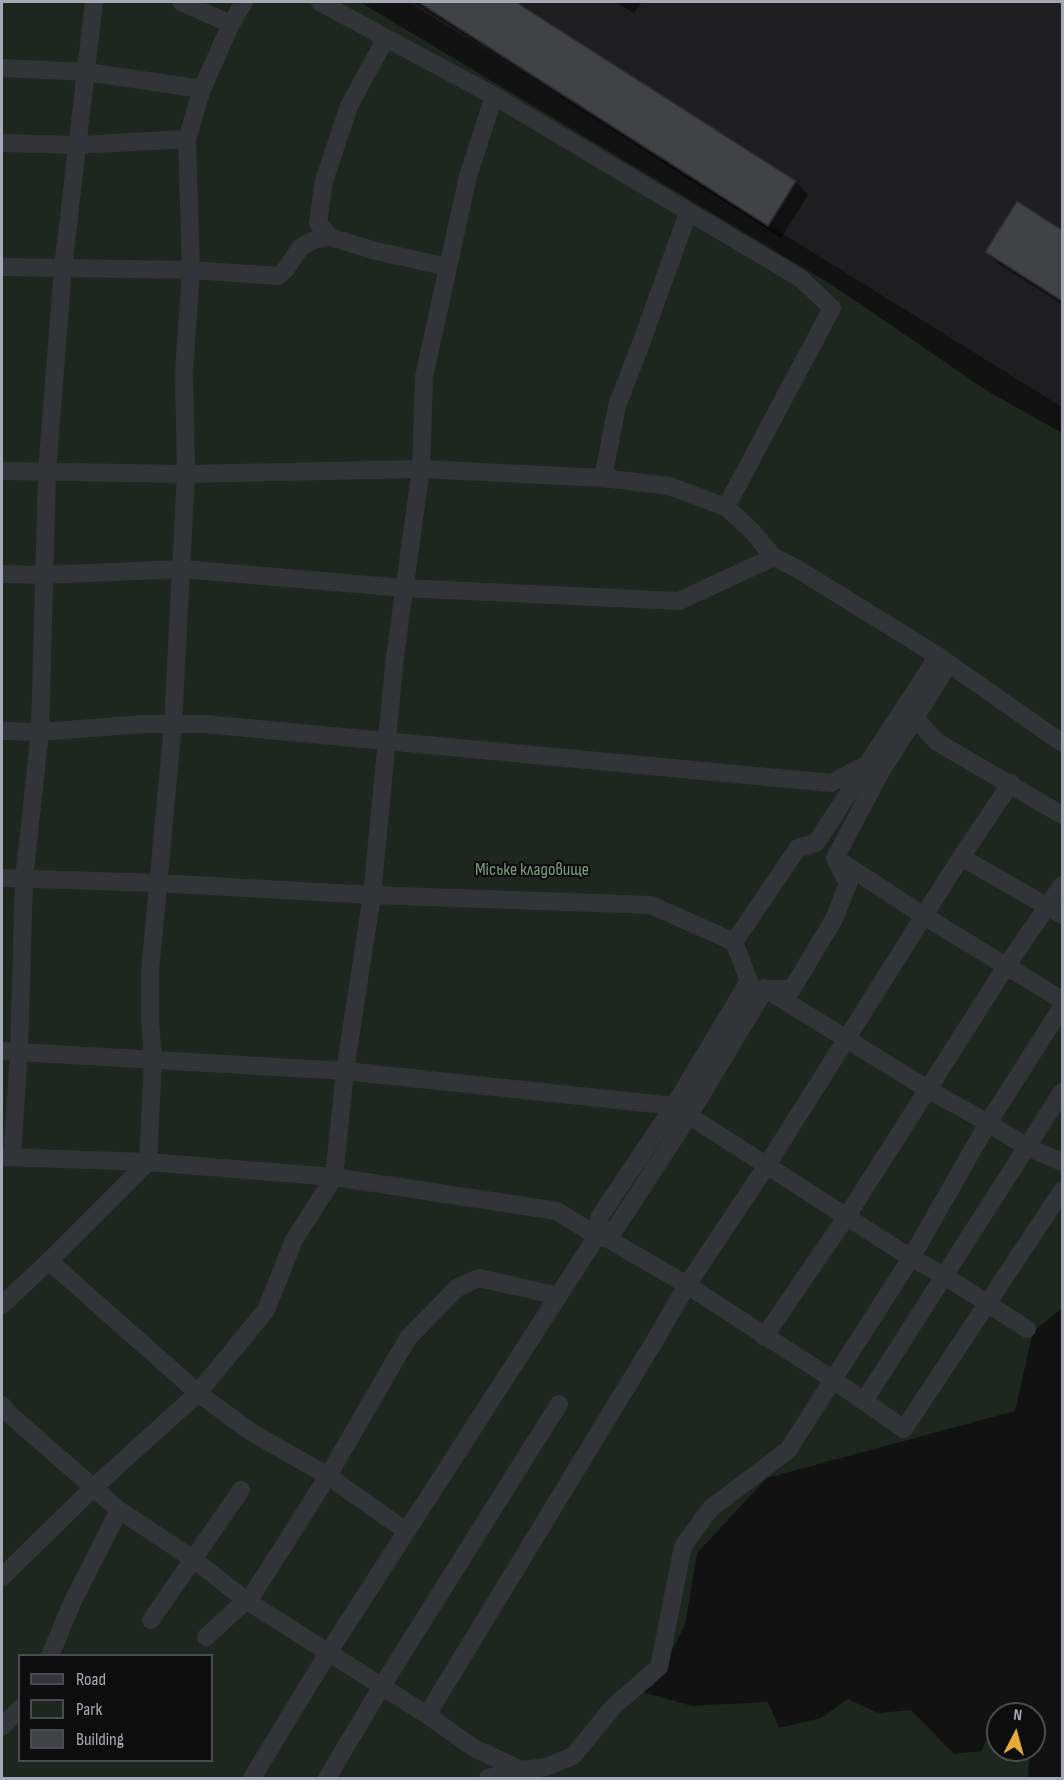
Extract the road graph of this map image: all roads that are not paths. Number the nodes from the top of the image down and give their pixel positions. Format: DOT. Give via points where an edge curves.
graph roads {
  1 [pos="94,2"];
  2 [pos="182,2"];
  3 [pos="243,2"];
  4 [pos="320,2"];
  5 [pos="231,24"];
  6 [pos="386,38"];
  7 [pos="2,68"];
  8 [pos="87,72"];
  9 [pos="201,89"];
  10 [pos="494,96"];
  11 [pos="187,139"];
  12 [pos="2,143"];
  13 [pos="76,145"];
  14 [pos="688,213"];
  15 [pos="330,237"];
  16 [pos="2,267"];
  17 [pos="448,267"];
  18 [pos="63,268"];
  19 [pos="191,270"];
  20 [pos="421,469"];
  21 [pos="2,471"];
  22 [pos="47,473"];
  23 [pos="186,474"];
  24 [pos="603,478"];
  25 [pos="726,507"];
  26 [pos="774,557"];
  27 [pos="182,569"];
  28 [pos="2,574"];
  29 [pos="43,575"];
  30 [pos="404,588"];
  31 [pos="944,660"];
  32 [pos="915,718"];
  33 [pos="173,724"];
  34 [pos="2,731"];
  35 [pos="40,732"];
  36 [pos="387,742"];
  37 [pos="1062,743"];
  38 [pos="874,769"];
  39 [pos="1011,783"];
  40 [pos="1062,815"];
  41 [pos="816,843"];
  42 [pos="961,856"];
  43 [pos="835,858"];
  44 [pos="2,878"];
  45 [pos="24,879"];
  46 [pos="158,883"];
  47 [pos="1062,885"];
  48 [pos="372,895"];
  49 [pos="1055,911"];
  50 [pos="924,916"];
  51 [pos="734,942"];
  52 [pos="1007,965"];
  53 [pos="757,985"];
  54 [pos="1062,1000"];
  55 [pos="1062,1007"];
  56 [pos="846,1039"];
  57 [pos="10,1051"];
  58 [pos="153,1059"];
  59 [pos="345,1071"];
  60 [pos="929,1090"];
  61 [pos="1062,1092"];
  62 [pos="681,1112"];
  63 [pos="988,1123"];
  64 [pos="1027,1147"];
  65 [pos="7,1157"];
  66 [pos="148,1162"];
  67 [pos="1062,1162"];
  68 [pos="767,1165"];
  69 [pos="334,1177"];
  70 [pos="1062,1191"];
  71 [pos="847,1216"];
  72 [pos="597,1236"];
  73 [pos="911,1258"];
  74 [pos="49,1261"];
  75 [pos="943,1275"];
  76 [pos="687,1285"];
  77 [pos="559,1296"];
  78 [pos="2,1305"];
  79 [pos="988,1305"];
  80 [pos="1027,1329"];
  81 [pos="764,1337"];
  82 [pos="832,1379"];
  83 [pos="198,1393"];
  84 [pos="864,1401"];
  85 [pos="559,1404"];
  86 [pos="2,1405"];
  87 [pos="328,1476"];
  88 [pos="93,1488"];
  89 [pos="241,1490"];
  90 [pos="119,1510"];
  91 [pos="406,1531"];
  92 [pos="193,1559"];
  93 [pos="2,1577"];
  94 [pos="247,1601"];
  95 [pos="151,1620"];
  96 [pos="206,1637"];
  97 [pos="328,1653"];
  98 [pos="51,1654"];
  99 [pos="382,1686"];
  100 [pos="18,1710"];
  101 [pos="428,1715"];
  102 [pos="2,1727"];
  103 [pos="521,1770"];
  104 [pos="252,1779"];
  105 [pos="327,1779"];
  106 [pos="488,1779"];
  1 -- 8 [label="street"];
  2 -- 5 [label="street"];
  3 -- 5 [label="street"];
  4 -- 6 [label="street"];
  5 -- 9 [label="street"];
  6 -- 10 [label="street"];
  6 -- 15 [label="street" via="349,106 324,181 318,223"];
  7 -- 8 [label="street"];
  8 -- 9 [label="street"];
  8 -- 13 [label="street"];
  9 -- 11 [label="street"];
  10 -- 14 [label="street"];
  10 -- 17 [label="street" via="468,176"];
  11 -- 13 [label="street"];
  11 -- 19 [label="street"];
  12 -- 13 [label="street"];
  13 -- 18 [label="street"];
  14 -- 24 [label="street" via="617,406"];
  14 -- 25 [label="street" via="800,278 832,308"];
  15 -- 17 [label="street"];
  15 -- 19 [label="street" via="301,247 278,276"];
  16 -- 18 [label="street"];
  17 -- 20 [label="street" via="424,377"];
  18 -- 19 [label="street"];
  18 -- 22 [label="street"];
  19 -- 23 [label="street" via="184,372"];
  20 -- 23 [label="street"];
  20 -- 24 [label="street"];
  20 -- 30 [label="street"];
  21 -- 22 [label="street"];
  22 -- 23 [label="street"];
  22 -- 29 [label="street"];
  23 -- 27 [label="street"];
  24 -- 25 [label="street" via="669,486"];
  25 -- 26 [label="street"];
  26 -- 30 [label="street" via="679,601"];
  26 -- 31 [label="street"];
  27 -- 29 [label="street"];
  27 -- 30 [label="street"];
  27 -- 33 [label="street"];
  28 -- 29 [label="street"];
  29 -- 35 [label="street"];
  30 -- 36 [label="street"];
  31 -- 32 [label="street"];
  31 -- 37 [label="street"];
  31 -- 38 [label="street"];
  32 -- 38 [label="street"];
  32 -- 39 [label="street" via="937,742"];
  33 -- 35 [label="street"];
  33 -- 36 [label="street"];
  33 -- 46 [label="street"];
  34 -- 35 [label="street"];
  35 -- 45 [label="street"];
  36 -- 38 [label="street" via="831,783"];
  36 -- 48 [label="street"];
  38 -- 41 [label="street"];
  38 -- 43 [label="street"];
  39 -- 40 [label="street"];
  39 -- 42 [label="street"];
  41 -- 43 [label="street"];
  41 -- 51 [label="street" via="798,848"];
  42 -- 49 [label="street"];
  42 -- 50 [label="street"];
  43 -- 50 [label="street"];
  43 -- 53 [label="street" via="848,884 834,919 792,989"];
  44 -- 45 [label="street"];
  45 -- 46 [label="street"];
  45 -- 57 [label="street"];
  46 -- 48 [label="street"];
  46 -- 58 [label="street" via="150,972"];
  47 -- 49 [label="street"];
  48 -- 51 [label="street" via="651,905"];
  48 -- 59 [label="street"];
  49 -- 52 [label="street"];
  50 -- 52 [label="street"];
  50 -- 56 [label="street"];
  51 -- 53 [label="street"];
  52 -- 54 [label="street"];
  52 -- 60 [label="street"];
  53 -- 56 [label="street"];
  53 -- 62 [label="street"];
  55 -- 63 [label="street"];
  56 -- 60 [label="street"];
  56 -- 68 [label="street"];
  57 -- 58 [label="street"];
  57 -- 65 [label="street"];
  58 -- 59 [label="street"];
  58 -- 66 [label="street"];
  59 -- 62 [label="street"];
  59 -- 69 [label="street"];
  60 -- 63 [label="street"];
  60 -- 71 [label="street"];
  61 -- 64 [label="street"];
  62 -- 68 [label="street"];
  62 -- 72 [label="street" via="615,1229"];
  63 -- 64 [label="street"];
  63 -- 73 [label="street"];
  64 -- 67 [label="street"];
  64 -- 75 [label="street"];
  65 -- 66 [label="street"];
  66 -- 69 [label="street"];
  66 -- 74 [label="street"];
  68 -- 71 [label="street"];
  68 -- 76 [label="street"];
  69 -- 72 [label="street" via="557,1210"];
  69 -- 83 [label="street" via="294,1240 266,1310"];
  70 -- 79 [label="street"];
  71 -- 73 [label="street"];
  71 -- 81 [label="street"];
  72 -- 76 [label="street"];
  72 -- 77 [label="street"];
  73 -- 75 [label="street"];
  73 -- 82 [label="street"];
  74 -- 78 [label="street"];
  74 -- 83 [label="street"];
  75 -- 79 [label="street"];
  75 -- 84 [label="street"];
  76 -- 81 [label="street"];
  76 -- 101 [label="street"];
  77 -- 87 [label="street" via="479,1278 457,1288 408,1338"];
  77 -- 91 [label="street"];
  79 -- 80 [label="street"];
  79 -- 84 [label="street" via="904,1429"];
  81 -- 82 [label="street"];
  82 -- 84 [label="street"];
  82 -- 103 [label="street" via="788,1450 711,1508 683,1546 659,1667 614,1706 573,1756 546,1767"];
  83 -- 87 [label="street" via="251,1432"];
  83 -- 88 [label="street"];
  85 -- 99 [label="street"];
  86 -- 88 [label="street"];
  87 -- 91 [label="street"];
  87 -- 94 [label="street"];
  88 -- 90 [label="street"];
  88 -- 93 [label="street"];
  89 -- 92 [label="street"];
  90 -- 92 [label="street"];
  90 -- 98 [label="street" via="70,1605"];
  91 -- 97 [label="street"];
  92 -- 94 [label="street"];
  92 -- 95 [label="street"];
  94 -- 96 [label="street"];
  94 -- 97 [label="street"];
  97 -- 99 [label="street"];
  97 -- 104 [label="street"];
  99 -- 101 [label="street"];
  99 -- 105 [label="street"];
  100 -- 102 [label="street"];
  101 -- 103 [label="street" via="474,1748"];
  103 -- 106 [label="street"];
}
